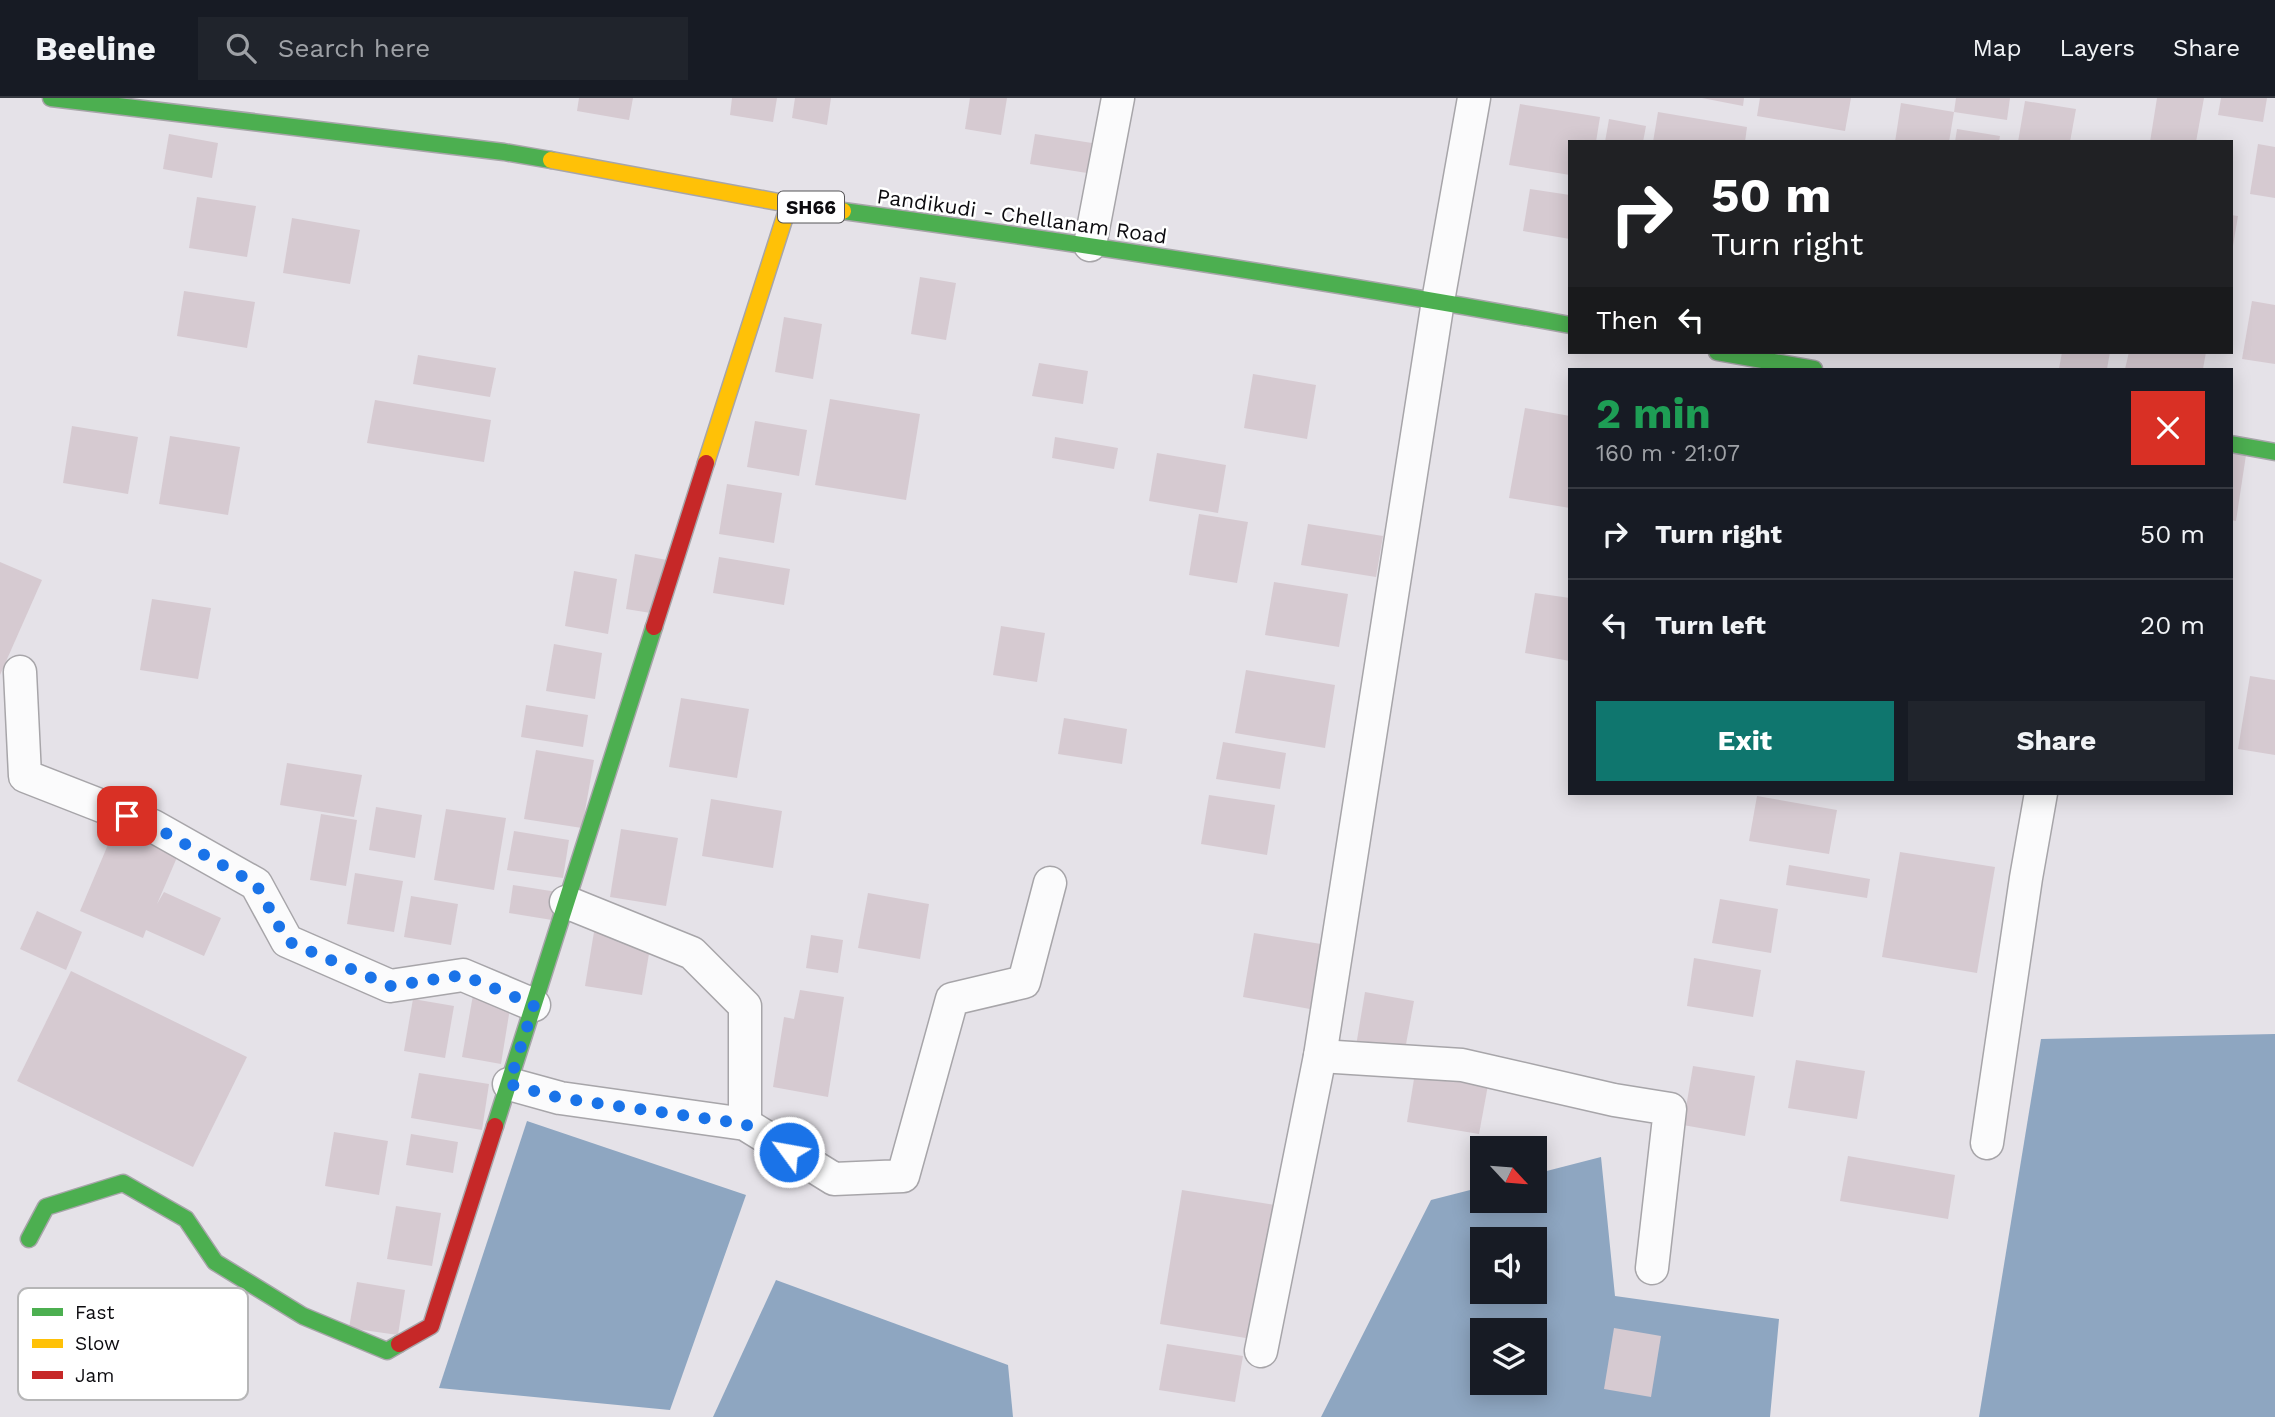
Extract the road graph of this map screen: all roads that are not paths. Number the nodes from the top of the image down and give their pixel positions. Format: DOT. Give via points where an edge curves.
graph roads {
  1 [pos="51,98"];
  2 [pos="1118,98"];
  3 [pos="1474,98"];
  4 [pos="165,104"];
  5 [pos="789,204"];
  6 [pos="1090,245"];
  7 [pos="1438,301"];
  8 [pos="1568,325"];
  9 [pos="1728,354"];
  10 [pos="1808,368"];
  11 [pos="2233,444"];
  12 [pos="2275,452"];
  13 [pos="20,672"];
  14 [pos="2041,795"];
  15 [pos="1050,883"];
  16 [pos="566,902"];
  17 [pos="534,1005"];
  18 [pos="1320,1056"];
  19 [pos="509,1084"];
  20 [pos="745,1124"];
  21 [pos="1987,1143"];
  22 [pos="29,1239"];
  23 [pos="1652,1268"];
  24 [pos="1261,1352"];
  1 -- 4 [label="main road, Pandikudi - Chellanam Road / SH66"];
  2 -- 6 [label="street"];
  3 -- 7 [label="street"];
  4 -- 5 [label="main road, Pandikudi - Chellanam Road / SH66" via="504,152"];
  5 -- 6 [label="main road, Pandikudi - Chellanam Road / SH66"];
  5 -- 16 [label="main road"];
  6 -- 7 [label="main road, Pandikudi - Chellanam Road / SH66"];
  7 -- 8 [label="main road, Pandikudi - Chellanam Road / SH66"];
  7 -- 18 [label="street"];
  9 -- 10 [label="main road"];
  11 -- 12 [label="main road"];
  13 -- 17 [label="street" via="25,776 153,826 256,884 287,941 390,986 463,975"];
  14 -- 21 [label="street"];
  15 -- 20 [label="street" via="1024,982 952,999 903,1176 834,1180"];
  16 -- 17 [label="main road"];
  16 -- 20 [label="street" via="692,953 745,1006"];
  17 -- 19 [label="main road"];
  18 -- 23 [label="street" via="1462,1065 1670,1109"];
  18 -- 24 [label="street"];
  19 -- 20 [label="street" via="560,1098"];
  19 -- 22 [label="main road" via="432,1326 387,1351 303,1316 215,1262 186,1219 122,1183 46,1207"];
}
